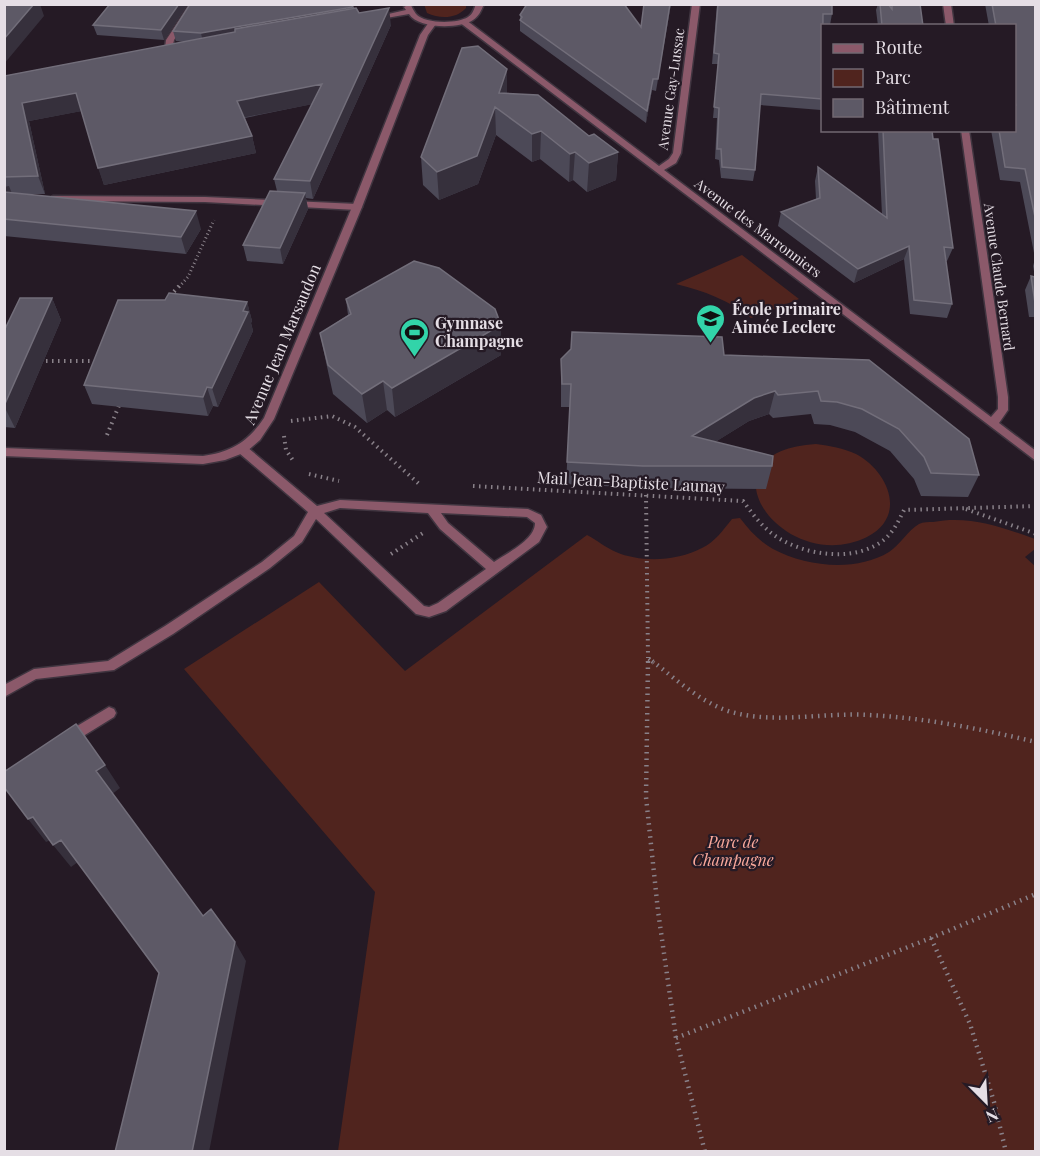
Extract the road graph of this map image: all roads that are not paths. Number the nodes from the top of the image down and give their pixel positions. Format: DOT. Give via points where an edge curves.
graph roads {
  1 [pos="194,4"];
  2 [pos="480,4"];
  3 [pos="696,4"];
  4 [pos="947,4"];
  5 [pos="409,8"];
  6 [pos="365,20"];
  7 [pos="463,22"];
  8 [pos="432,24"];
  9 [pos="950,24"];
  10 [pos="178,52"];
  11 [pos="166,54"];
  12 [pos="155,56"];
  13 [pos="965,132"];
  14 [pos="659,170"];
  15 [pos="40,199"];
  16 [pos="357,207"];
  17 [pos="992,424"];
  18 [pos="243,450"];
  19 [pos="4,452"];
  20 [pos="1035,457"];
  21 [pos="432,509"];
  22 [pos="315,511"];
  23 [pos="494,569"];
  24 [pos="4,692"];
  25 [pos="109,712"];
  26 [pos="52,749"];
  1 -- 11 [label="street" via="170,40"];
  2 -- 7 [label="street" via="478,12"];
  3 -- 14 [label="street, Avenue Gay-Lussac" via="677,153 673,161"];
  4 -- 9 [label="street"];
  5 -- 6 [label="street"];
  5 -- 8 [label="street" via="414,17"];
  7 -- 8 [label="street"];
  7 -- 14 [label="street, Avenue des Marronniers"];
  8 -- 16 [label="street, Avenue Jean Marsaudon" via="424,35"];
  10 -- 11 [label="street"];
  11 -- 12 [label="street"];
  13 -- 17 [label="street, Avenue Claude Bernard" via="1003,396 1003,410"];
  14 -- 17 [label="street, Avenue des Marronniers"];
  15 -- 16 [label="street" via="224,198"];
  16 -- 18 [label="street, Avenue Jean Marsaudon" via="269,418 258,438"];
  17 -- 20 [label="street, Avenue des Marronniers"];
  18 -- 19 [label="street" via="203,460"];
  18 -- 22 [label="street"];
  21 -- 22 [label="street" via="340,504"];
  21 -- 23 [label="street" via="444,526"];
  21 -- 23 [label="street" via="528,513 538,517 541,531 535,539"];
  22 -- 23 [label="street" via="420,610 429,612 442,607"];
  22 -- 24 [label="street" via="298,538 266,565 110,666 34,674"];
  25 -- 26 [label="street"];
}
